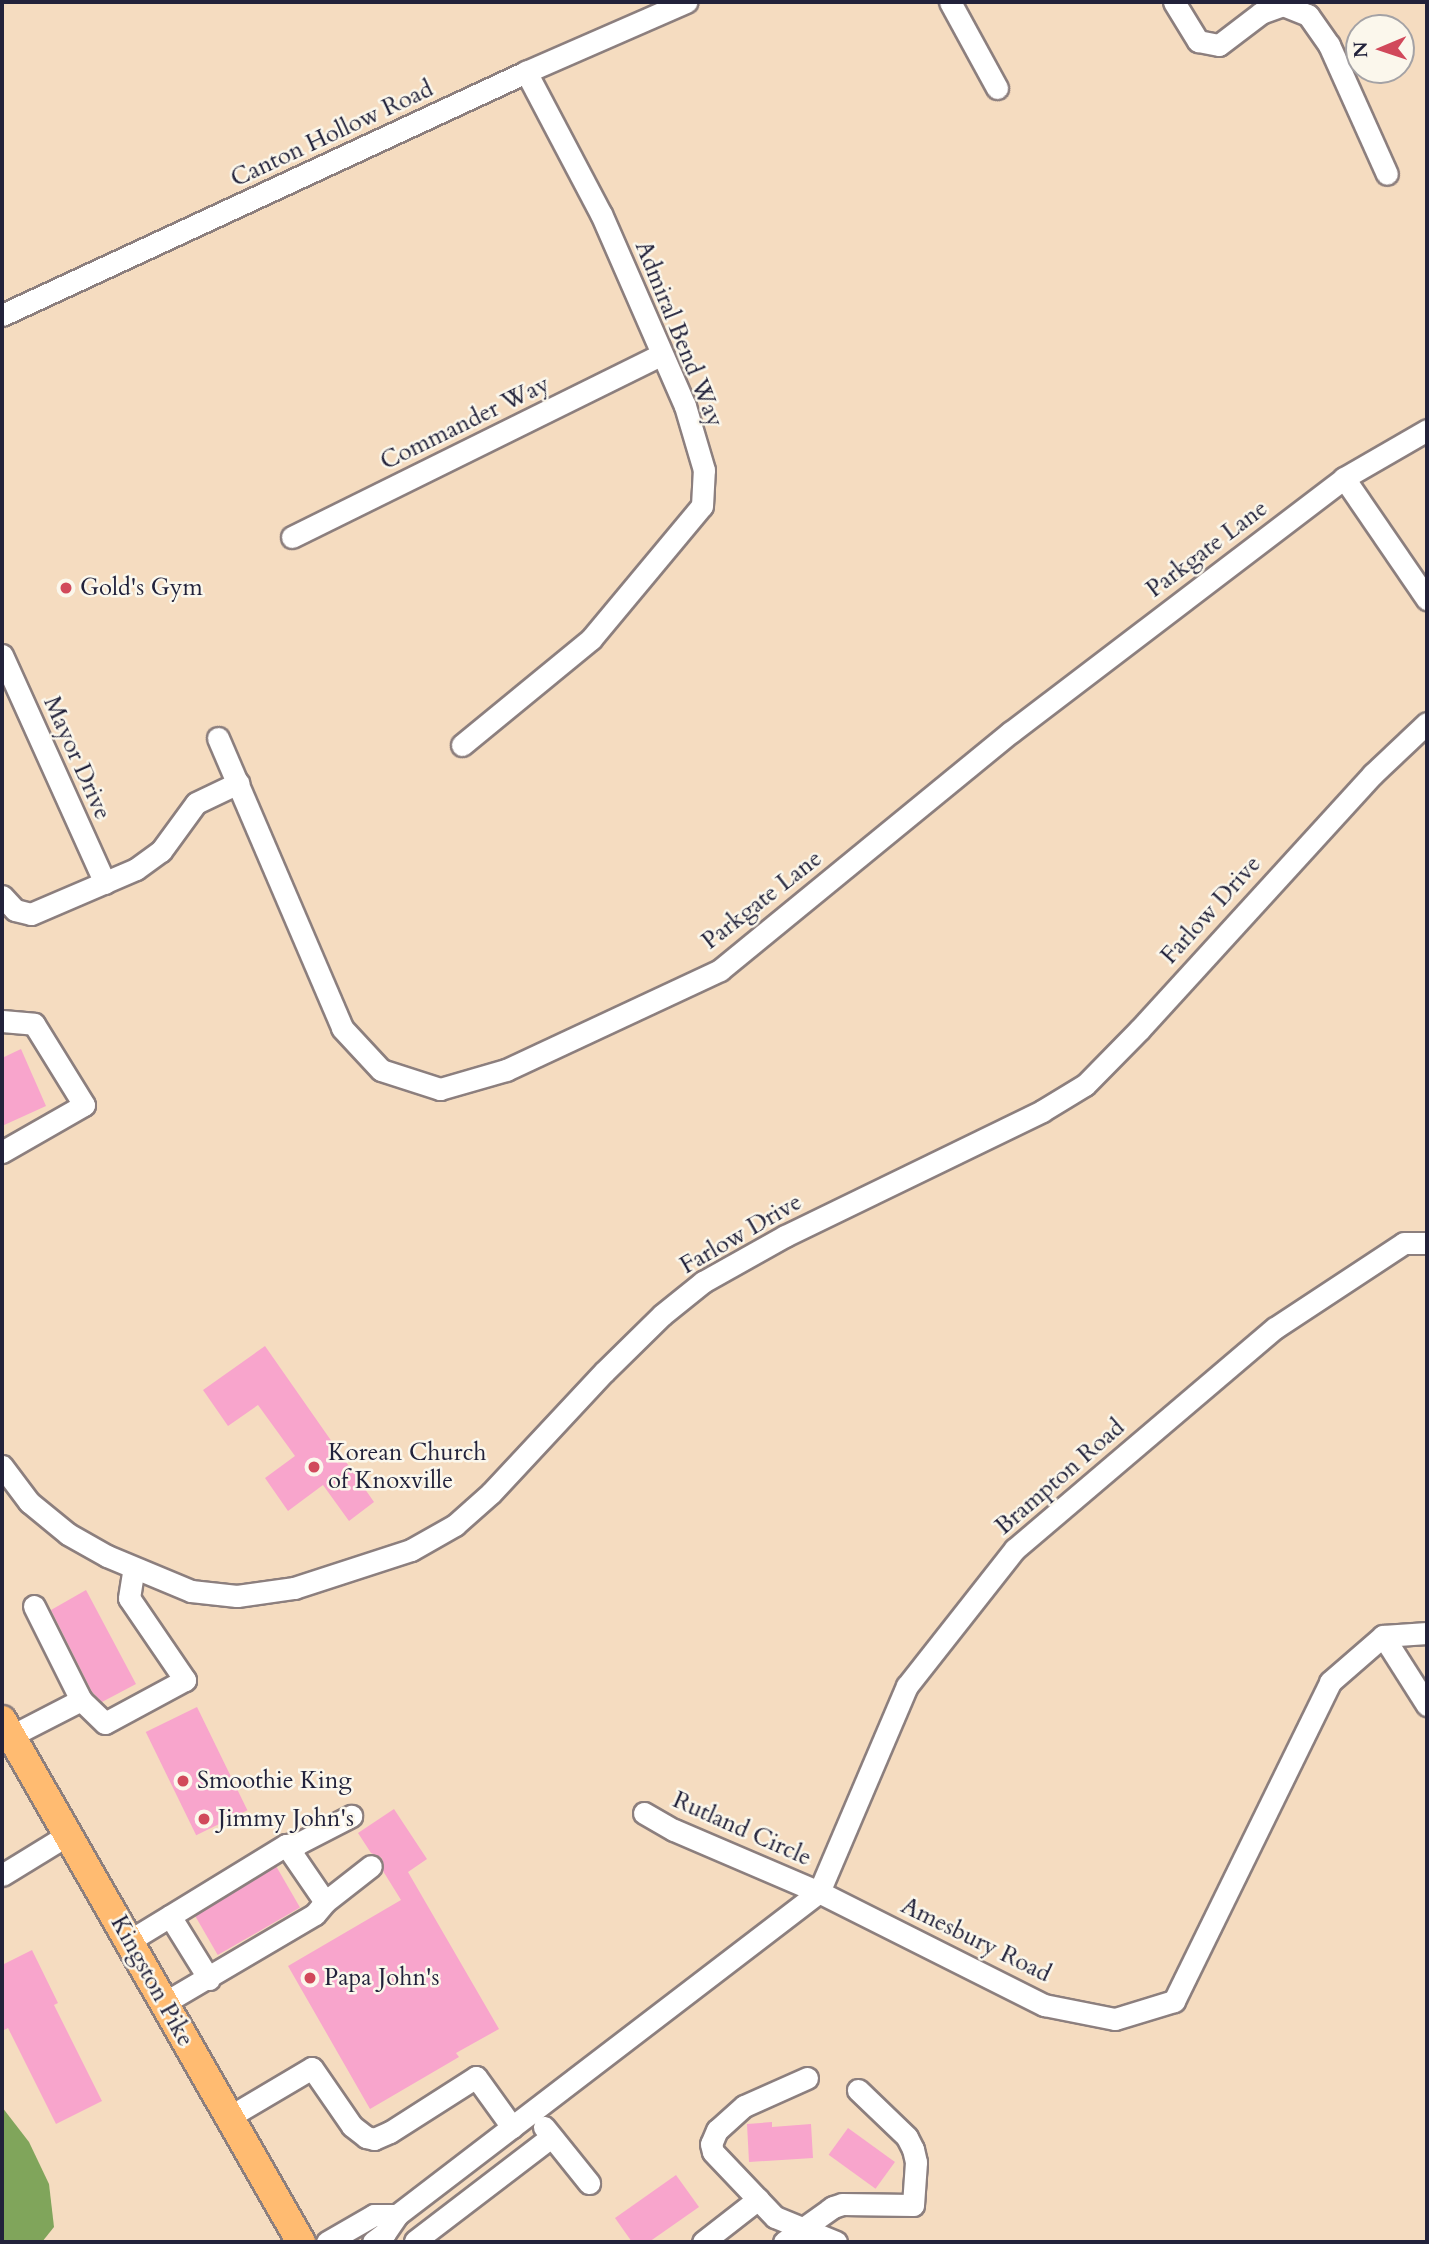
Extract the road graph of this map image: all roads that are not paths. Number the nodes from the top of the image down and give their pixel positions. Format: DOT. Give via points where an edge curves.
graph roads {
  1 [pos="686,2"];
  2 [pos="950,2"];
  3 [pos="1174,2"];
  4 [pos="526,72"];
  5 [pos="997,88"];
  6 [pos="1387,174"];
  7 [pos="2,316"];
  8 [pos="660,355"];
  9 [pos="1427,430"];
  10 [pos="1344,478"];
  11 [pos="292,537"];
  12 [pos="1427,599"];
  13 [pos="2,655"];
  14 [pos="1427,723"];
  15 [pos="218,738"];
  16 [pos="462,745"];
  17 [pos="238,783"];
  18 [pos="105,883"];
  19 [pos="2,897"];
  20 [pos="2,1021"];
  21 [pos="2,1152"];
  22 [pos="1427,1243"];
  23 [pos="2,1466"];
  24 [pos="134,1568"];
  25 [pos="34,1606"];
  26 [pos="1427,1633"];
  27 [pos="1383,1636"];
  28 [pos="81,1700"];
  29 [pos="1427,1705"];
  30 [pos="7,1728"];
  31 [pos="644,1813"];
  32 [pos="351,1816"];
  33 [pos="69,1834"];
  34 [pos="286,1845"];
  35 [pos="371,1866"];
  36 [pos="2,1875"];
  37 [pos="819,1892"];
  38 [pos="325,1902"];
  39 [pos="170,1916"];
  40 [pos="129,1941"];
  41 [pos="209,1979"];
  42 [pos="164,2003"];
  43 [pos="807,2078"];
  44 [pos="858,2090"];
  45 [pos="533,2111"];
  46 [pos="229,2117"];
  47 [pos="512,2127"];
  48 [pos="551,2137"];
  49 [pos="450,2174"];
  50 [pos="589,2183"];
  51 [pos="758,2199"];
  52 [pos="469,2200"];
  53 [pos="397,2215"];
  54 [pos="805,2228"];
  55 [pos="416,2241"];
  56 [pos="301,2242"];
  57 [pos="327,2242"];
  58 [pos="373,2242"];
  59 [pos="703,2242"];
  60 [pos="783,2242"];
  61 [pos="836,2242"];
  1 -- 4 [label="street, Canton Hollow Road"];
  2 -- 5 [label="street"];
  3 -- 6 [label="street" via="1198,41 1219,45 1261,13 1283,5 1308,15 1329,45"];
  4 -- 7 [label="street, Canton Hollow Road"];
  4 -- 8 [label="street, Admiral Bend Way" via="601,214"];
  8 -- 11 [label="street, Commander Way"];
  8 -- 16 [label="street, Admiral Bend Way" via="685,407 704,470 702,506 591,639"];
  9 -- 10 [label="street, Parkgate Lane"];
  10 -- 12 [label="street"];
  10 -- 17 [label="street, Parkgate Lane" via="1012,732 720,970 506,1070 440,1089 381,1070 342,1028"];
  13 -- 18 [label="street, Mayor Drive"];
  14 -- 24 [label="street, Farlow Drive" via="1373,774 1085,1085 703,1282 614,1362 455,1525 411,1550 266,1593 237,1596 191,1591"];
  15 -- 17 [label="street, Parkgate Lane"];
  17 -- 18 [label="street" via="196,803 162,852"];
  18 -- 19 [label="street" via="30,914 15,910"];
  20 -- 21 [label="street" via="34,1024 84,1105"];
  22 -- 37 [label="street, Brampton Road" via="1404,1243 1275,1328 1015,1549 907,1686"];
  23 -- 24 [label="street, Farlow Drive" via="47,1519"];
  24 -- 28 [label="street" via="129,1598 185,1680 105,1723"];
  25 -- 28 [label="street"];
  26 -- 27 [label="street"];
  27 -- 29 [label="street"];
  27 -- 37 [label="street, Amesbury Road" via="1330,1682 1174,2001 1115,2020 1044,2005"];
  28 -- 30 [label="street"];
  30 -- 33 [label="main road, Kingston Pike"];
  31 -- 37 [label="street, Rutland Circle"];
  32 -- 34 [label="street"];
  33 -- 36 [label="street"];
  33 -- 40 [label="main road, Kingston Pike"];
  34 -- 38 [label="street"];
  34 -- 39 [label="street"];
  35 -- 38 [label="street"];
  37 -- 45 [label="street"];
  38 -- 41 [label="street" via="315,1914"];
  39 -- 40 [label="street"];
  39 -- 41 [label="street"];
  40 -- 42 [label="main road, Kingston Pike"];
  41 -- 42 [label="street"];
  42 -- 46 [label="main road, Kingston Pike"];
  43 -- 51 [label="street" via="744,2106 713,2136 713,2152"];
  44 -- 54 [label="street" via="907,2137 913,2149 913,2205 842,2204"];
  45 -- 47 [label="street"];
  45 -- 48 [label="street"];
  46 -- 47 [label="street" via="312,2068 352,2126 366,2137 374,2139 390,2132 476,2077"];
  46 -- 56 [label="main road, Kingston Pike"];
  47 -- 49 [label="street"];
  48 -- 50 [label="street"];
  48 -- 52 [label="street"];
  49 -- 52 [label="street"];
  49 -- 53 [label="street"];
  51 -- 54 [label="street" via="775,2217"];
  51 -- 59 [label="street"];
  52 -- 55 [label="street"];
  53 -- 55 [label="street"];
  53 -- 57 [label="street" via="374,2215"];
  53 -- 58 [label="street"];
  54 -- 60 [label="street"];
  54 -- 61 [label="street"];
}
